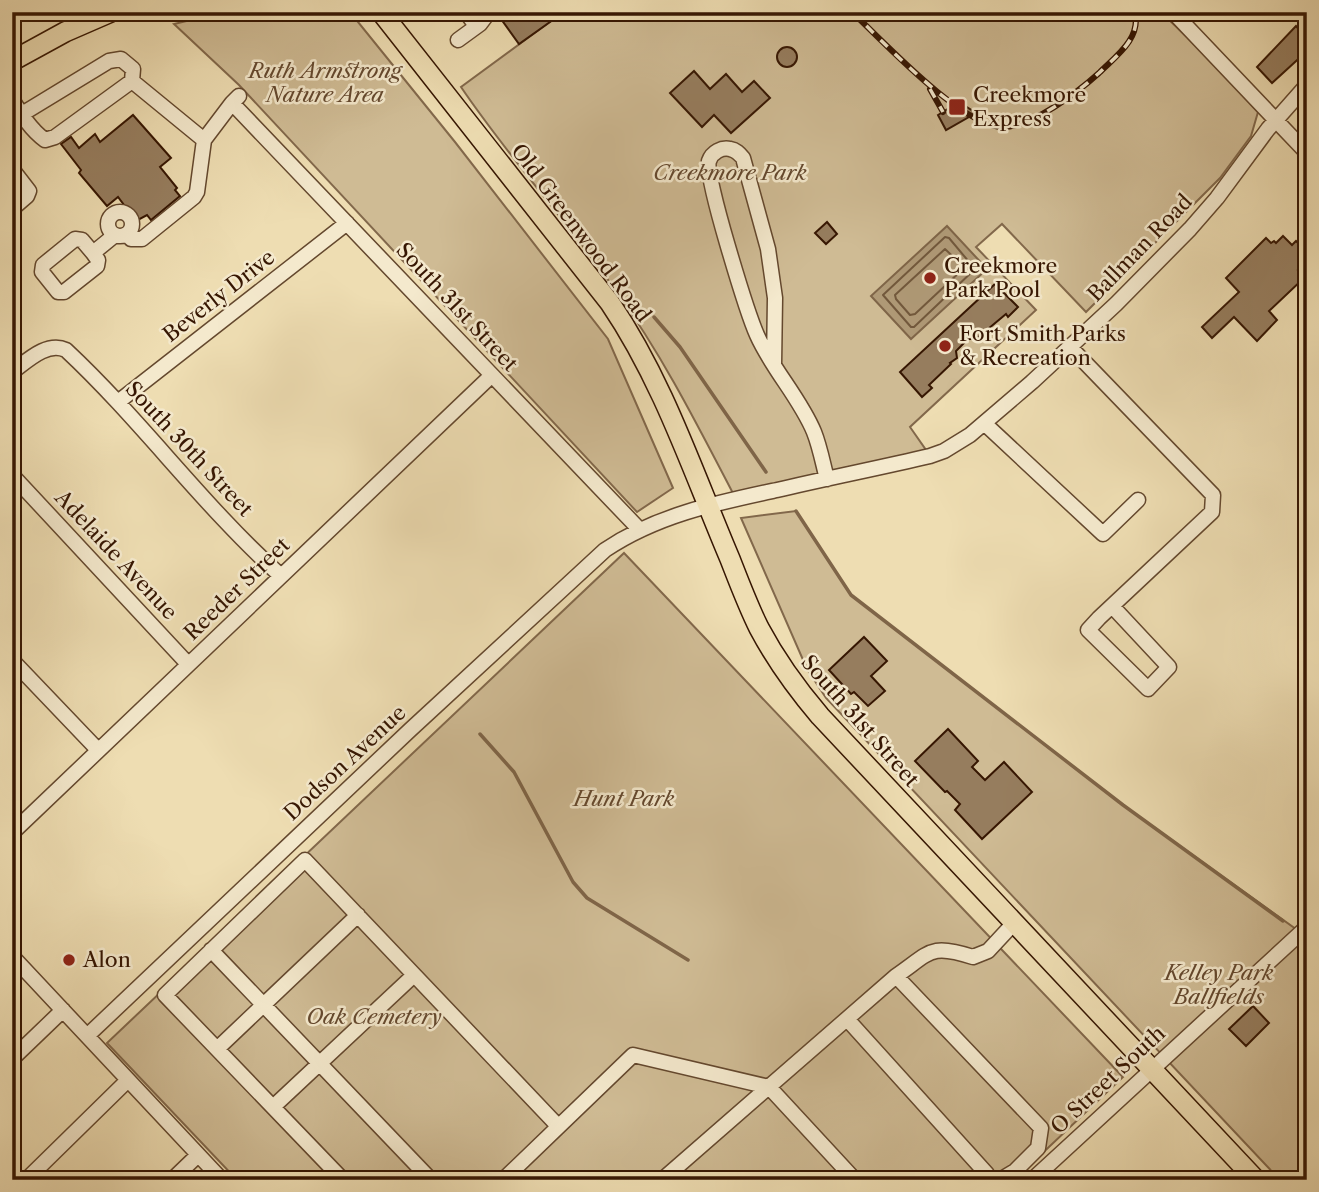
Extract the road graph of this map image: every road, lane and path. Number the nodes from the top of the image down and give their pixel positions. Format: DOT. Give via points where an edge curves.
graph roads {
  1 [pos="111,12"];
  2 [pos="381,12"];
  3 [pos="466,12"];
  4 [pos="1173,12"];
  5 [pos="480,17"];
  6 [pos="458,40"];
  7 [pos="15,55"];
  8 [pos="132,81"];
  9 [pos="1307,85"];
  10 [pos="12,99"];
  11 [pos="22,114"];
  12 [pos="1276,121"];
  13 [pos="204,140"];
  14 [pos="1307,153"];
  15 [pos="12,169"];
  16 [pos="12,209"];
  17 [pos="347,223"];
  18 [pos="93,253"];
  19 [pos="1070,347"];
  20 [pos="774,365"];
  21 [pos="12,372"];
  22 [pos="491,376"];
  23 [pos="118,402"];
  24 [pos="984,423"];
  25 [pos="12,475"];
  26 [pos="827,479"];
  27 [pos="1138,500"];
  28 [pos="707,505"];
  29 [pos="639,529"];
  30 [pos="281,576"];
  31 [pos="1112,606"];
  32 [pos="12,660"];
  33 [pos="188,664"];
  34 [pos="98,750"];
  35 [pos="12,833"];
  36 [pos="358,915"];
  37 [pos="1014,923"];
  38 [pos="1307,927"];
  39 [pos="211,950"];
  40 [pos="12,956"];
  41 [pos="414,975"];
  42 [pos="896,976"];
  43 [pos="263,1004"];
  44 [pos="63,1010"];
  45 [pos="846,1019"];
  46 [pos="87,1036"];
  47 [pos="217,1049"];
  48 [pos="12,1059"];
  49 [pos="320,1064"];
  50 [pos="1151,1069"];
  51 [pos="128,1080"];
  52 [pos="769,1087"];
  53 [pos="273,1107"];
  54 [pos="558,1126"];
  55 [pos="198,1155"];
  56 [pos="993,1178"];
  57 [pos="26,1180"];
  58 [pos="172,1180"];
  59 [pos="222,1180"];
  60 [pos="343,1180"];
  61 [pos="431,1180"];
  62 [pos="503,1180"];
  63 [pos="662,1180"];
  64 [pos="855,1180"];
  65 [pos="1032,1180"];
  66 [pos="1256,1180"];
  1 -- 7 [label="main road"];
  2 -- 28 [label="main road, Old Greenwood Road" via="622,320 657,384"];
  3 -- 5 [label="street"];
  4 -- 12 [label="street"];
  5 -- 6 [label="street"];
  8 -- 11 [label="street" via="45,140"];
  8 -- 11 [label="street" via="133,69 116,59"];
  8 -- 13 [label="street"];
  9 -- 12 [label="street, Ballman Road"];
  10 -- 11 [label="street"];
  12 -- 14 [label="street"];
  12 -- 19 [label="street, Ballman Road" via="1190,229"];
  13 -- 17 [label="street, South 31st Street" via="235,100"];
  13 -- 18 [label="street" via="194,197 142,239 121,234"];
  15 -- 16 [label="street" via="29,191"];
  17 -- 22 [label="street, South 31st Street"];
  17 -- 23 [label="street, Beverly Drive"];
  19 -- 24 [label="street, Ballman Road"];
  19 -- 31 [label="street" via="1213,495 1212,512"];
  20 -- 20 [label="street" via="747,309 713,191 708,163 723,148 743,158 768,249 775,298"];
  20 -- 26 [label="street" via="813,432"];
  21 -- 23 [label="street, South 30th Street" via="45,349 58,347"];
  22 -- 29 [label="street, South 31st Street"];
  22 -- 30 [label="street, Reeder Street"];
  23 -- 30 [label="street, South 30th Street"];
  24 -- 26 [label="street, Ballman Road" via="937,454"];
  24 -- 27 [label="street" via="1103,534"];
  25 -- 33 [label="street, Adelaide Avenue"];
  26 -- 28 [label="street, Ballman Road"];
  28 -- 29 [label="street"];
  28 -- 37 [label="main road, South 31st Street" via="760,630 801,693"];
  29 -- 46 [label="street, Dodson Avenue" via="592,560"];
  30 -- 33 [label="street, Reeder Street"];
  31 -- 31 [label="street" via="1088,630 1148,689 1169,667"];
  32 -- 34 [label="street"];
  33 -- 34 [label="street, Reeder Street"];
  34 -- 35 [label="street, Reeder Street"];
  36 -- 39 [label="street" via="305,860"];
  36 -- 41 [label="street"];
  36 -- 43 [label="street"];
  37 -- 42 [label="street" via="988,951 973,957 935,949"];
  37 -- 50 [label="main road, South 31st Street"];
  38 -- 50 [label="street, O Street South"];
  39 -- 43 [label="street"];
  39 -- 47 [label="street" via="165,995"];
  40 -- 44 [label="street"];
  41 -- 49 [label="street"];
  41 -- 54 [label="street"];
  42 -- 45 [label="street"];
  42 -- 56 [label="street" via="1041,1128 1038,1148 1014,1171"];
  43 -- 47 [label="street"];
  43 -- 49 [label="street"];
  44 -- 46 [label="street"];
  44 -- 48 [label="street"];
  45 -- 52 [label="street"];
  45 -- 56 [label="street"];
  46 -- 51 [label="street"];
  47 -- 53 [label="street"];
  49 -- 53 [label="street"];
  49 -- 61 [label="street"];
  50 -- 65 [label="street, O Street South"];
  50 -- 66 [label="main road, South 31st Street"];
  51 -- 55 [label="street"];
  51 -- 57 [label="street"];
  52 -- 54 [label="street" via="633,1055"];
  52 -- 63 [label="street"];
  52 -- 64 [label="street"];
  53 -- 60 [label="street"];
  54 -- 62 [label="street"];
  55 -- 58 [label="street"];
  55 -- 59 [label="street"];
}
